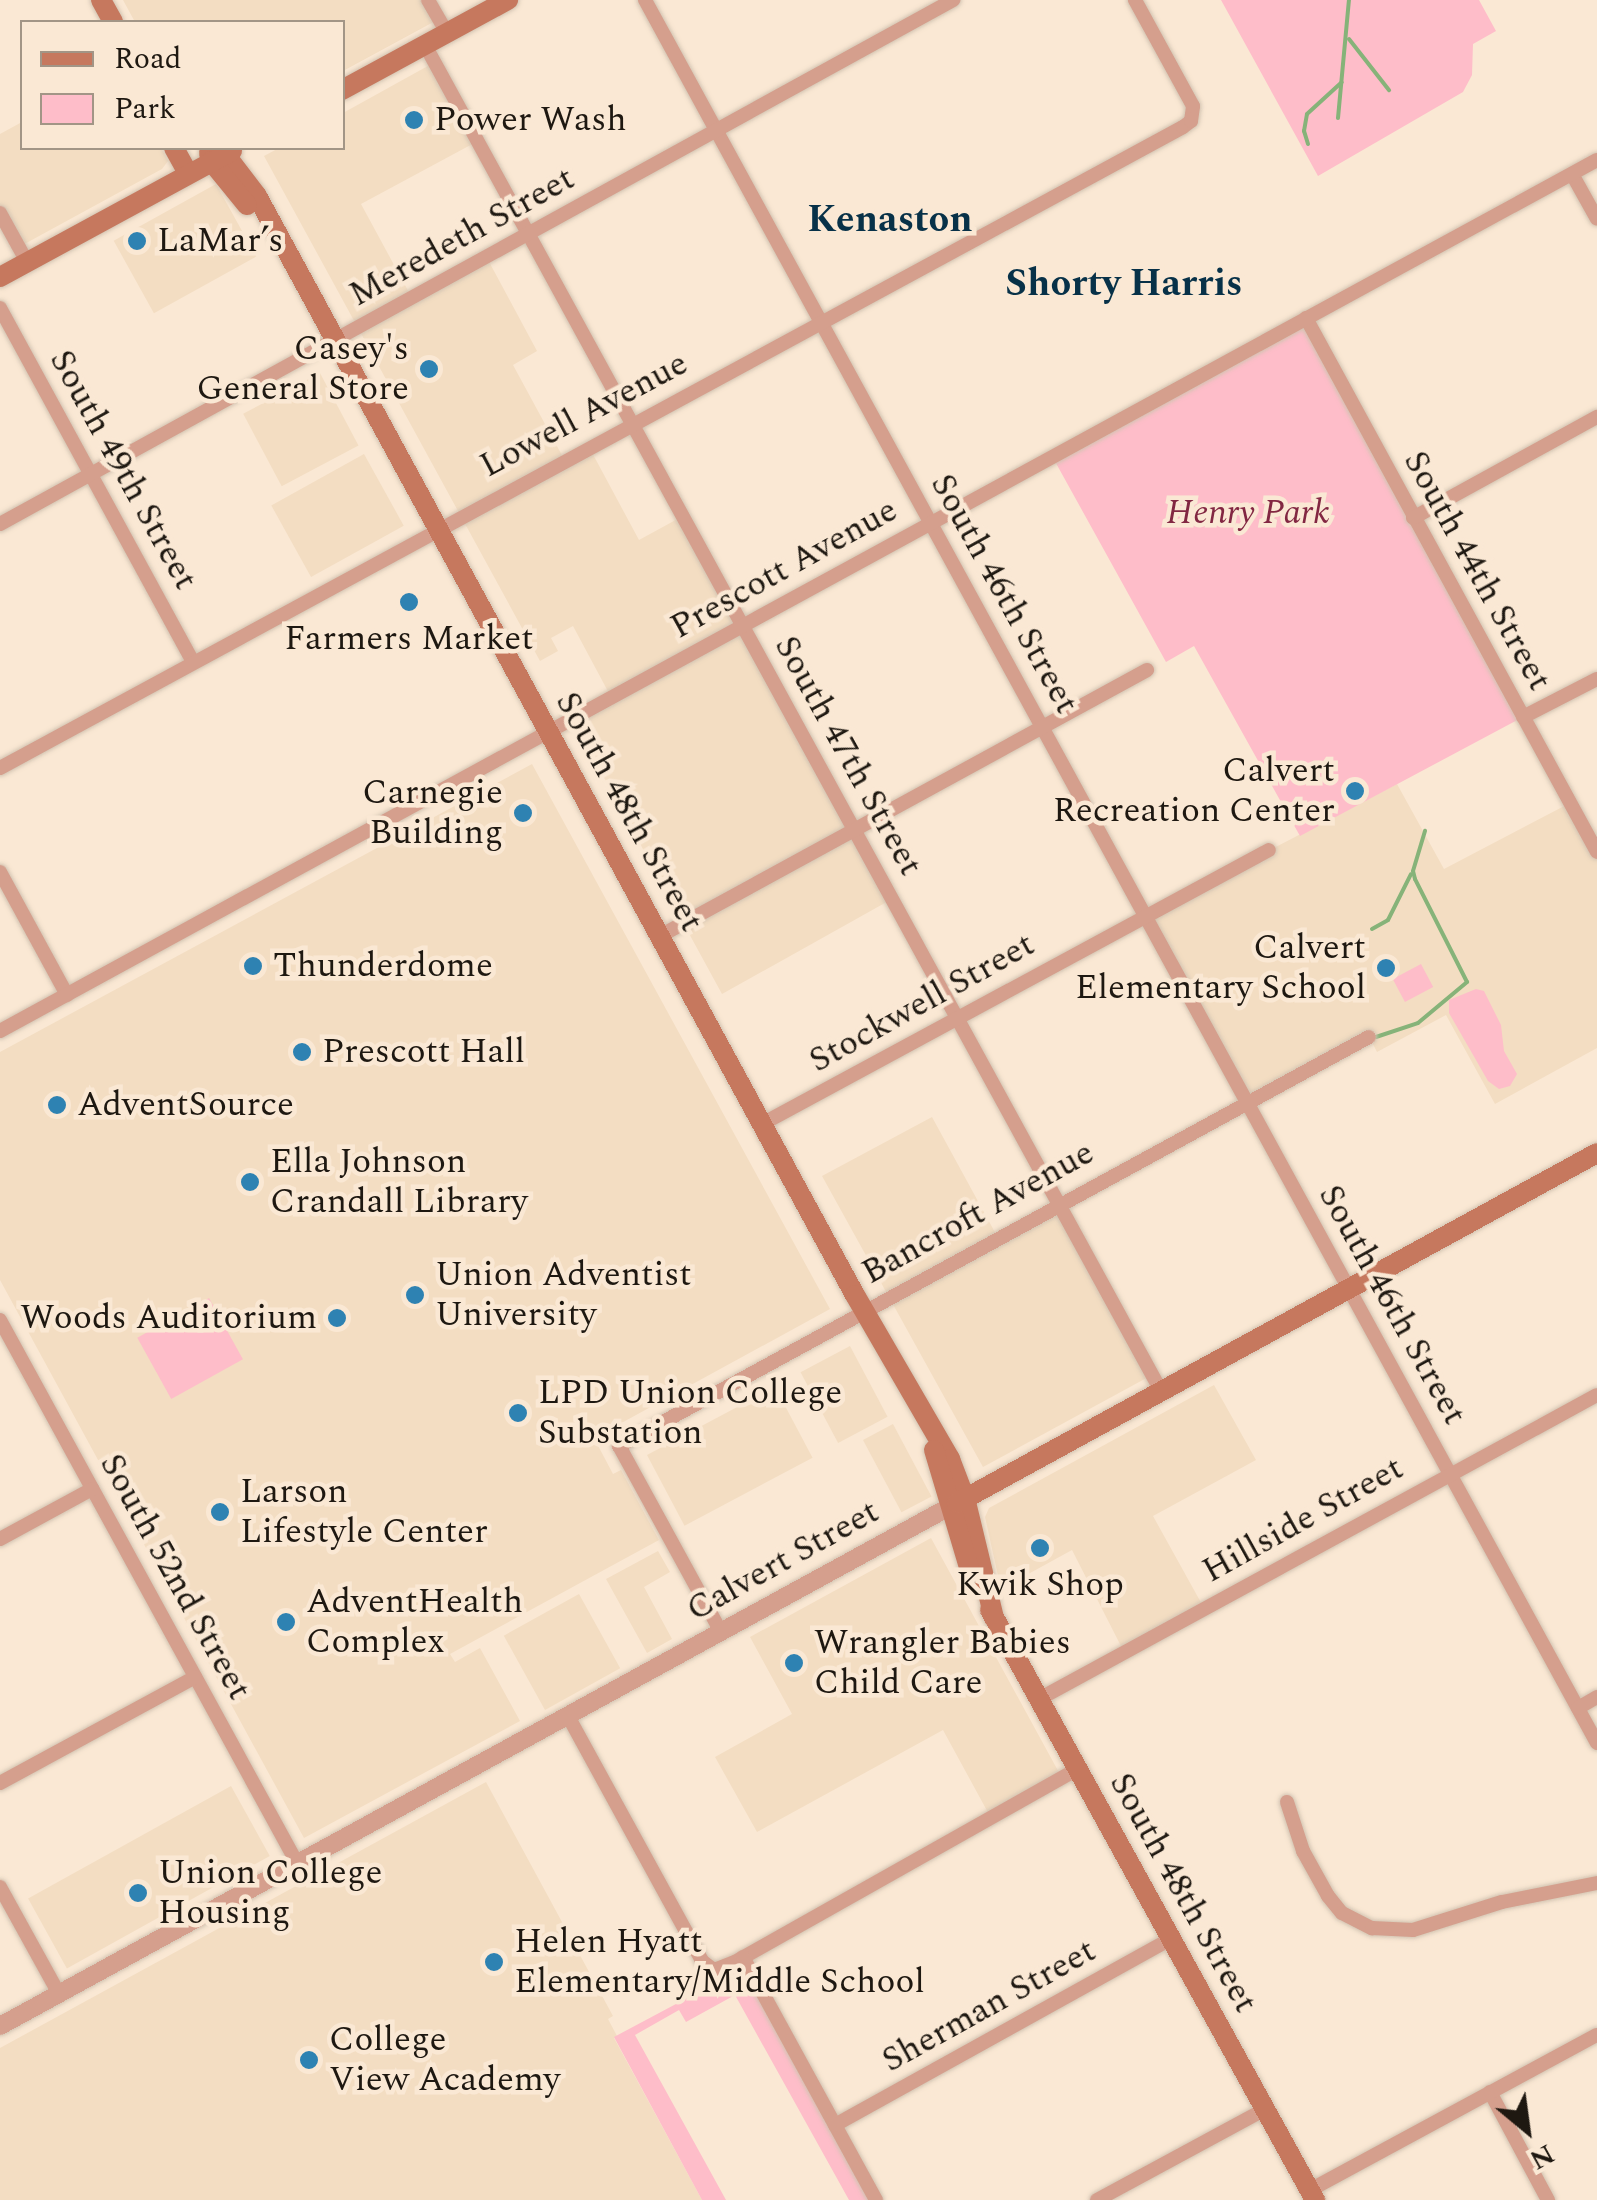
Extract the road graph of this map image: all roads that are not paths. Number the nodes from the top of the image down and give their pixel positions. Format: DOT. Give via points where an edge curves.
graph roads {
  1 [pos="428,0"];
  2 [pos="508,0"];
  3 [pos="646,0"];
  4 [pos="952,0"];
  5 [pos="1135,0"];
  6 [pos="447,33"];
  7 [pos="425,45"];
  8 [pos="345,88"];
  9 [pos="717,132"];
  10 [pos="175,150"];
  11 [pos="219,152"];
  12 [pos="1597,160"];
  13 [pos="188,174"];
  14 [pos="1572,174"];
  15 [pos="0,213"];
  16 [pos="1597,218"];
  17 [pos="530,234"];
  18 [pos="28,262"];
  19 [pos="0,278"];
  20 [pos="0,308"];
  21 [pos="1306,318"];
  22 [pos="820,321"];
  23 [pos="336,341"];
  24 [pos="1597,417"];
  25 [pos="632,423"];
  26 [pos="91,475"];
  27 [pos="1413,518"];
  28 [pos="931,523"];
  29 [pos="0,524"];
  30 [pos="437,528"];
  31 [pos="744,625"];
  32 [pos="193,662"];
  33 [pos="1147,670"];
  34 [pos="1597,678"];
  35 [pos="1523,717"];
  36 [pos="1042,727"];
  37 [pos="548,732"];
  38 [pos="0,768"];
  39 [pos="854,830"];
  40 [pos="1269,850"];
  41 [pos="1597,852"];
  42 [pos="0,872"];
  43 [pos="1145,915"];
  44 [pos="660,936"];
  45 [pos="67,994"];
  46 [pos="957,1018"];
  47 [pos="0,1031"];
  48 [pos="1369,1037"];
  49 [pos="1247,1101"];
  50 [pos="762,1124"];
  51 [pos="1597,1153"];
  52 [pos="1058,1203"];
  53 [pos="1348,1288"];
  54 [pos="863,1310"];
  55 [pos="0,1320"];
  56 [pos="1161,1390"];
  57 [pos="1597,1395"];
  58 [pos="1450,1474"];
  59 [pos="92,1489"];
  60 [pos="958,1502"];
  61 [pos="0,1539"];
  62 [pos="722,1632"];
  63 [pos="195,1676"];
  64 [pos="1597,1697"];
  65 [pos="1038,1699"];
  66 [pos="1578,1708"];
  67 [pos="568,1716"];
  68 [pos="1597,1743"];
  69 [pos="1078,1769"];
  70 [pos="0,1783"];
  71 [pos="1287,1802"];
  72 [pos="297,1862"];
  73 [pos="1597,1883"];
  74 [pos="0,1887"];
  75 [pos="1172,1940"];
  76 [pos="743,1958"];
  77 [pos="58,1994"];
  78 [pos="0,2026"];
  79 [pos="1597,2035"];
  80 [pos="1490,2092"];
  81 [pos="1265,2109"];
  82 [pos="835,2125"];
  83 [pos="1312,2195"];
  84 [pos="876,2200"];
  85 [pos="1097,2200"];
  86 [pos="1548,2200"];
  1 -- 6 [label="street"];
  2 -- 6 [label="main road"];
  3 -- 9 [label="street, South 46th Street"];
  4 -- 9 [label="street, Meredeth Street"];
  5 -- 22 [label="street, Lowell Avenue" via="1194,114 1182,127"];
  6 -- 7 [label="main road"];
  7 -- 8 [label="main road"];
  7 -- 17 [label="street, South 47th Street"];
  9 -- 17 [label="street, Meredeth Street"];
  9 -- 22 [label="street, South 46th Street"];
  10 -- 13 [label="main road"];
  11 -- 13 [label="main road"];
  11 -- 23 [label="main road, South 48th Street" via="256,196"];
  12 -- 14 [label="street, Prescott Avenue"];
  13 -- 18 [label="main road"];
  14 -- 16 [label="street"];
  14 -- 21 [label="street, Prescott Avenue"];
  15 -- 18 [label="street"];
  17 -- 23 [label="street, Meredeth Street"];
  17 -- 25 [label="street, South 47th Street"];
  18 -- 19 [label="main road"];
  20 -- 26 [label="street, South 49th Street"];
  21 -- 27 [label="street, South 44th Street"];
  21 -- 28 [label="street, Prescott Avenue"];
  22 -- 25 [label="street, Lowell Avenue"];
  22 -- 28 [label="street, South 46th Street"];
  23 -- 26 [label="street, Meredeth Street"];
  23 -- 30 [label="main road, South 48th Street"];
  24 -- 27 [label="street"];
  25 -- 30 [label="street, Lowell Avenue"];
  25 -- 31 [label="street, South 47th Street"];
  26 -- 29 [label="street, Meredeth Street"];
  26 -- 32 [label="street, South 49th Street"];
  27 -- 35 [label="street, South 44th Street"];
  28 -- 31 [label="street, Prescott Avenue"];
  28 -- 36 [label="street, South 46th Street"];
  30 -- 32 [label="street, Lowell Avenue"];
  30 -- 37 [label="main road, South 48th Street"];
  31 -- 37 [label="street, Prescott Avenue"];
  31 -- 39 [label="street, South 47th Street"];
  32 -- 38 [label="street, Lowell Avenue"];
  33 -- 36 [label="street"];
  34 -- 35 [label="street"];
  35 -- 41 [label="street, South 44th Street"];
  36 -- 39 [label="street"];
  36 -- 43 [label="street, South 46th Street"];
  37 -- 44 [label="main road, South 48th Street"];
  37 -- 45 [label="street, Prescott Avenue"];
  39 -- 44 [label="street"];
  39 -- 46 [label="street, South 47th Street"];
  40 -- 43 [label="street, Stockwell Street"];
  42 -- 45 [label="street"];
  43 -- 46 [label="street, Stockwell Street"];
  43 -- 49 [label="street, South 46th Street"];
  44 -- 50 [label="main road, South 48th Street"];
  45 -- 47 [label="street, Prescott Avenue"];
  46 -- 50 [label="street, Stockwell Street"];
  46 -- 52 [label="street, South 47th Street"];
  48 -- 49 [label="street, Bancroft Avenue"];
  49 -- 52 [label="street, Bancroft Avenue"];
  49 -- 53 [label="street, South 46th Street"];
  50 -- 54 [label="main road, South 48th Street"];
  51 -- 53 [label="main road, Calvert Street"];
  52 -- 54 [label="street, Bancroft Avenue"];
  52 -- 56 [label="street, South 47th Street"];
  53 -- 56 [label="main road, Calvert Street"];
  53 -- 58 [label="street, South 46th Street"];
  54 -- 60 [label="main road, South 48th Street" via="927,1424"];
  54 -- 62 [label="street, Bancroft Avenue" via="619,1446"];
  55 -- 59 [label="street, South 52nd Street"];
  56 -- 60 [label="main road, Calvert Street"];
  57 -- 58 [label="street, Hillside Street"];
  58 -- 65 [label="street, Hillside Street"];
  58 -- 66 [label="street, South 46th Street"];
  59 -- 61 [label="street"];
  59 -- 63 [label="street, South 52nd Street"];
  60 -- 62 [label="street, Calvert Street"];
  60 -- 65 [label="main road, South 48th Street" via="970,1571"];
  62 -- 67 [label="street, Calvert Street"];
  63 -- 70 [label="street"];
  63 -- 72 [label="street, South 52nd Street"];
  64 -- 66 [label="street"];
  65 -- 69 [label="main road, South 48th Street"];
  66 -- 68 [label="street, South 46th Street"];
  67 -- 72 [label="street, Calvert Street"];
  67 -- 76 [label="street" via="702,1961 714,1970"];
  69 -- 75 [label="main road, South 48th Street"];
  69 -- 76 [label="street"];
  71 -- 73 [label="street" via="1328,1896 1342,1913 1372,1928 1413,1930 1502,1902"];
  72 -- 77 [label="street, Calvert Street"];
  74 -- 77 [label="street"];
  75 -- 81 [label="main road, South 48th Street"];
  75 -- 82 [label="street, Sherman Street"];
  76 -- 82 [label="street"];
  77 -- 78 [label="street, Calvert Street"];
  79 -- 80 [label="street"];
  80 -- 83 [label="street"];
  80 -- 86 [label="street"];
  81 -- 83 [label="main road, South 48th Street"];
  81 -- 85 [label="street"];
  82 -- 84 [label="street"];
}
